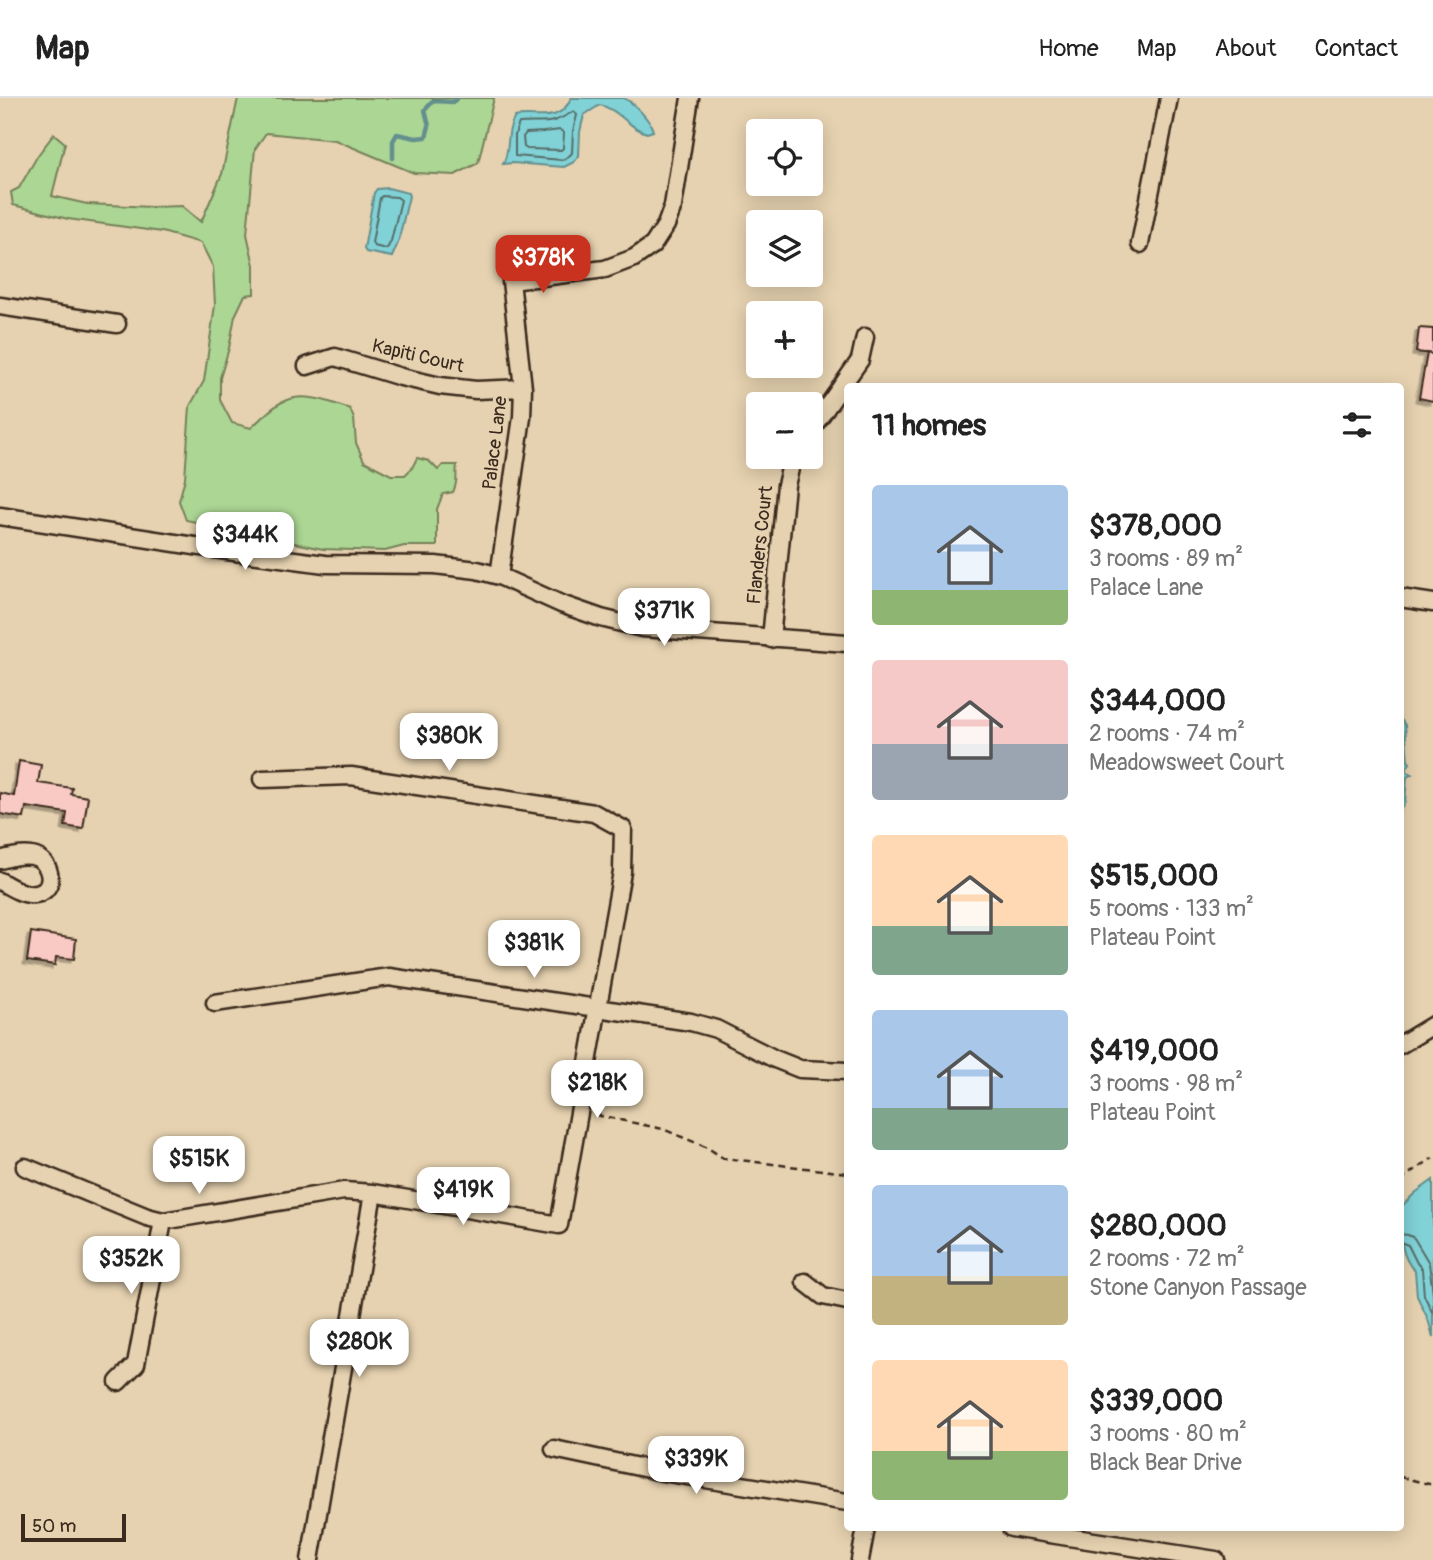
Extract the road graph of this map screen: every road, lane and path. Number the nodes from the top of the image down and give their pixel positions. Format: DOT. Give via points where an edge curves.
graph roads {
  1 [pos="690,98"];
  2 [pos="1169,98"];
  3 [pos="1140,244"];
  4 [pos="0,306"];
  5 [pos="117,324"];
  6 [pos="865,337"];
  7 [pos="307,366"];
  8 [pos="523,388"];
  9 [pos="823,412"];
  10 [pos="790,469"];
  11 [pos="0,516"];
  12 [pos="499,576"];
  13 [pos="1404,599"];
  14 [pos="1433,603"];
  15 [pos="771,639"];
  16 [pos="844,643"];
  17 [pos="262,779"];
  18 [pos="0,860"];
  19 [pos="0,881"];
  20 [pos="215,1003"];
  21 [pos="599,1008"];
  22 [pos="1433,1025"];
  23 [pos="1404,1043"];
  24 [pos="844,1071"];
  25 [pos="596,1115"];
  26 [pos="1433,1158"];
  27 [pos="25,1167"];
  28 [pos="844,1173"];
  29 [pos="1404,1177"];
  30 [pos="373,1193"];
  31 [pos="163,1221"];
  32 [pos="805,1282"];
  33 [pos="844,1300"];
  34 [pos="118,1382"];
  35 [pos="554,1449"];
  36 [pos="1404,1478"];
  37 [pos="1433,1485"];
  38 [pos="844,1502"];
  39 [pos="865,1531"];
  40 [pos="1054,1531"];
  41 [pos="310,1560"];
  42 [pos="860,1560"];
  43 [pos="1216,1560"];
  1 -- 8 [label="street, Palace Lane" via="673,206 653,245 606,269 510,281"];
  2 -- 3 [label="street"];
  4 -- 5 [label="street"];
  6 -- 9 [label="street" via="860,360"];
  7 -- 8 [label="street, Kapiti Court" via="335,357 440,386"];
  8 -- 12 [label="street, Palace Lane"];
  10 -- 15 [label="street, Flanders Court"];
  11 -- 12 [label="street" via="325,564 435,565"];
  12 -- 15 [label="street" via="561,604 642,628"];
  13 -- 14 [label="street"];
  15 -- 16 [label="street"];
  17 -- 21 [label="street" via="351,776 594,813 623,829 622,872"];
  18 -- 19 [label="street" via="20,855 40,858 50,872 50,881 36,894"];
  20 -- 21 [label="street" via="389,977"];
  21 -- 24 [label="street" via="716,1029 800,1069"];
  21 -- 30 [label="street" via="559,1225"];
  22 -- 23 [label="street"];
  25 -- 28 [label="path" via="663,1129 723,1158"];
  26 -- 29 [label="path"];
  27 -- 31 [label="street"];
  30 -- 31 [label="street" via="344,1191"];
  30 -- 41 [label="street"];
  31 -- 34 [label="street" via="136,1364"];
  32 -- 33 [label="street" via="823,1296"];
  35 -- 38 [label="street"];
  36 -- 37 [label="path"];
  39 -- 42 [label="street"];
  40 -- 43 [label="street"];
}
